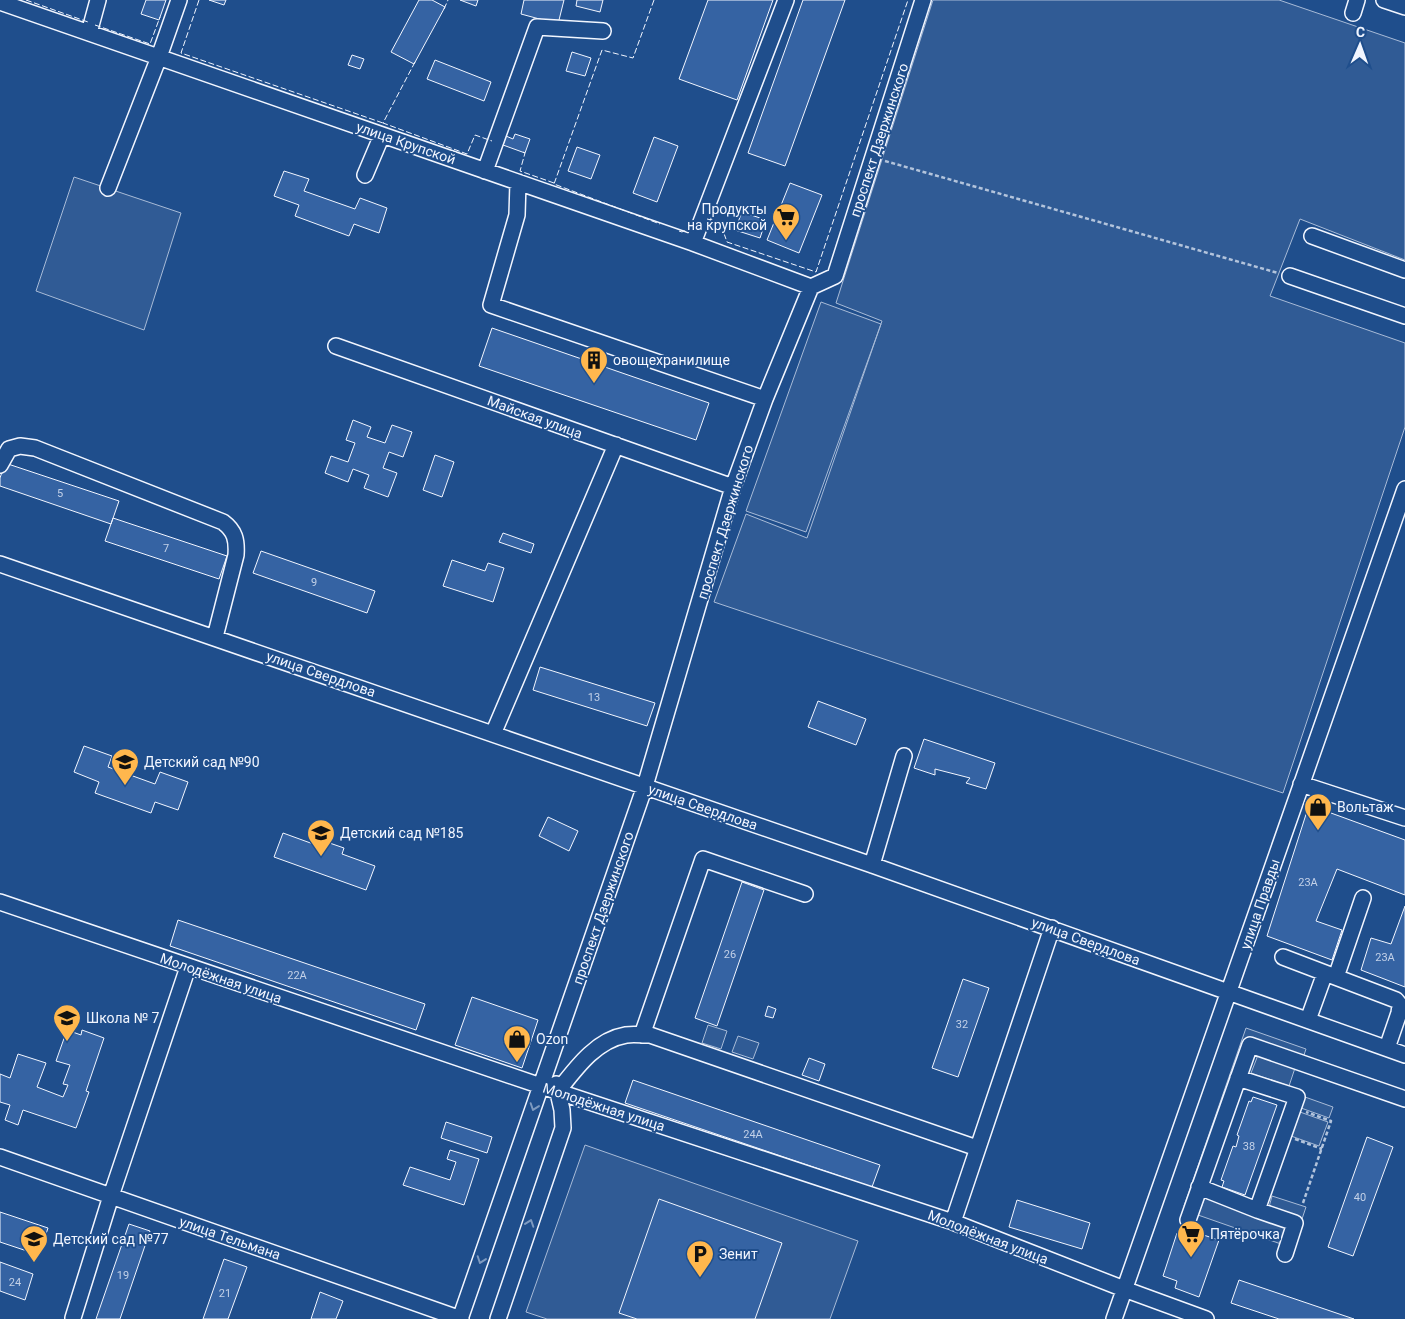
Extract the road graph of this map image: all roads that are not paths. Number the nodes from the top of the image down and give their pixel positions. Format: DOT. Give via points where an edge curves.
graph roads {
  1 [pos="98,0"];
  2 [pos="179,0"];
  3 [pos="786,0"];
  4 [pos="923,0"];
  5 [pos="1384,0"];
  6 [pos="0,2"];
  7 [pos="1405,7"];
  8 [pos="603,31"];
  9 [pos="89,33"];
  10 [pos="159,57"];
  11 [pos="382,135"];
  12 [pos="485,171"];
  13 [pos="365,175"];
  14 [pos="518,182"];
  15 [pos="108,188"];
  16 [pos="1312,236"];
  17 [pos="693,243"];
  18 [pos="1405,270"];
  19 [pos="1290,276"];
  20 [pos="811,287"];
  21 [pos="1405,316"];
  22 [pos="336,346"];
  23 [pos="765,399"];
  24 [pos="616,446"];
  25 [pos="0,465"];
  26 [pos="733,487"];
  27 [pos="1405,489"];
  28 [pos="0,564"];
  29 [pos="215,637"];
  30 [pos="493,734"];
  31 [pos="904,756"];
  32 [pos="1302,784"];
  33 [pos="645,786"];
  34 [pos="1405,818"];
  35 [pos="872,865"];
  36 [pos="805,894"];
  37 [pos="1363,898"];
  38 [pos="0,902"];
  39 [pos="1052,928"];
  40 [pos="1283,957"];
  41 [pos="188,967"];
  42 [pos="1331,975"];
  43 [pos="1229,992"];
  44 [pos="1308,1020"];
  45 [pos="642,1035"];
  46 [pos="1387,1048"];
  47 [pos="1405,1055"];
  48 [pos="549,1060"];
  49 [pos="1238,1078"];
  50 [pos="541,1086"];
  51 [pos="558,1091"];
  52 [pos="1405,1099"];
  53 [pos="977,1148"];
  54 [pos="0,1157"];
  55 [pos="1199,1187"];
  56 [pos="111,1196"];
  57 [pos="1257,1210"];
  58 [pos="1188,1220"];
  59 [pos="953,1222"];
  60 [pos="1285,1254"];
  61 [pos="1124,1289"];
  62 [pos="73,1318"];
  63 [pos="461,1319"];
  64 [pos="498,1319"];
  65 [pos="1114,1319"];
  66 [pos="1206,1319"];
  1 -- 9 [label="street"];
  2 -- 10 [label="street"];
  3 -- 17 [label="street"];
  4 -- 20 [label="street, проспект Дзержинского" via="835,276"];
  5 -- 7 [label="street"];
  6 -- 9 [label="street, улица Крупской"];
  8 -- 12 [label="street" via="537,27"];
  9 -- 10 [label="street, улица Крупской"];
  10 -- 11 [label="street, улица Крупской"];
  10 -- 15 [label="street"];
  11 -- 12 [label="street, улица Крупской"];
  11 -- 13 [label="street"];
  12 -- 14 [label="street, улица Крупской"];
  14 -- 17 [label="street, улица Крупской"];
  14 -- 23 [label="street" via="517,215 492,304"];
  16 -- 18 [label="street"];
  17 -- 20 [label="street, улица Крупской"];
  19 -- 21 [label="street"];
  20 -- 23 [label="street, проспект Дзержинского"];
  22 -- 24 [label="street, Майская улица"];
  23 -- 26 [label="street, проспект Дзержинского"];
  24 -- 26 [label="street, Майская улица"];
  24 -- 30 [label="street"];
  25 -- 29 [label="street" via="9,449 20,446 35,448 223,522 232,529 237,542 236,555"];
  26 -- 33 [label="street, проспект Дзержинского"];
  27 -- 32 [label="street, улица Правды"];
  28 -- 29 [label="street, улица Свердлова"];
  29 -- 30 [label="street, улица Свердлова"];
  30 -- 33 [label="street, улица Свердлова"];
  31 -- 35 [label="street"];
  32 -- 34 [label="street"];
  32 -- 43 [label="street, улица Правды"];
  33 -- 35 [label="street, улица Свердлова"];
  33 -- 48 [label="street, проспект Дзержинского"];
  35 -- 39 [label="street, улица Свердлова"];
  36 -- 45 [label="street" via="703,859"];
  37 -- 42 [label="street"];
  38 -- 41 [label="street, Молодёжная улица"];
  39 -- 43 [label="street, улица Свердлова"];
  39 -- 53 [label="street"];
  40 -- 42 [label="street"];
  41 -- 50 [label="street, Молодёжная улица"];
  41 -- 56 [label="street"];
  42 -- 44 [label="street"];
  42 -- 46 [label="street" via="1396,1000 1400,1005"];
  43 -- 44 [label="street, улица Свердлова"];
  43 -- 61 [label="street, улица Правды"];
  44 -- 46 [label="street, улица Свердлова"];
  45 -- 51 [label="street" via="627,1034 605,1041"];
  45 -- 53 [label="street" via="650,1035"];
  46 -- 47 [label="street, улица Свердлова"];
  48 -- 50 [label="street, проспект Дзержинского"];
  48 -- 51 [label="street"];
  49 -- 52 [label="street" via="1250,1045"];
  49 -- 55 [label="street"];
  49 -- 57 [label="street" via="1297,1097"];
  50 -- 51 [label="street, Молодёжная улица"];
  50 -- 63 [label="street, проспект Дзержинского, one-way"];
  51 -- 59 [label="street, Молодёжная улица"];
  64 -- 51 [label="street, one-way" via="563,1128"];
  53 -- 59 [label="street"];
  54 -- 56 [label="street, улица Тельмана"];
  55 -- 57 [label="street"];
  55 -- 58 [label="street"];
  56 -- 62 [label="street"];
  56 -- 63 [label="street, улица Тельмана"];
  57 -- 60 [label="street" via="1295,1223"];
  59 -- 61 [label="street, Молодёжная улица"];
  61 -- 65 [label="street, улица Правды"];
  61 -- 66 [label="street, Молодёжная улица"];
}
